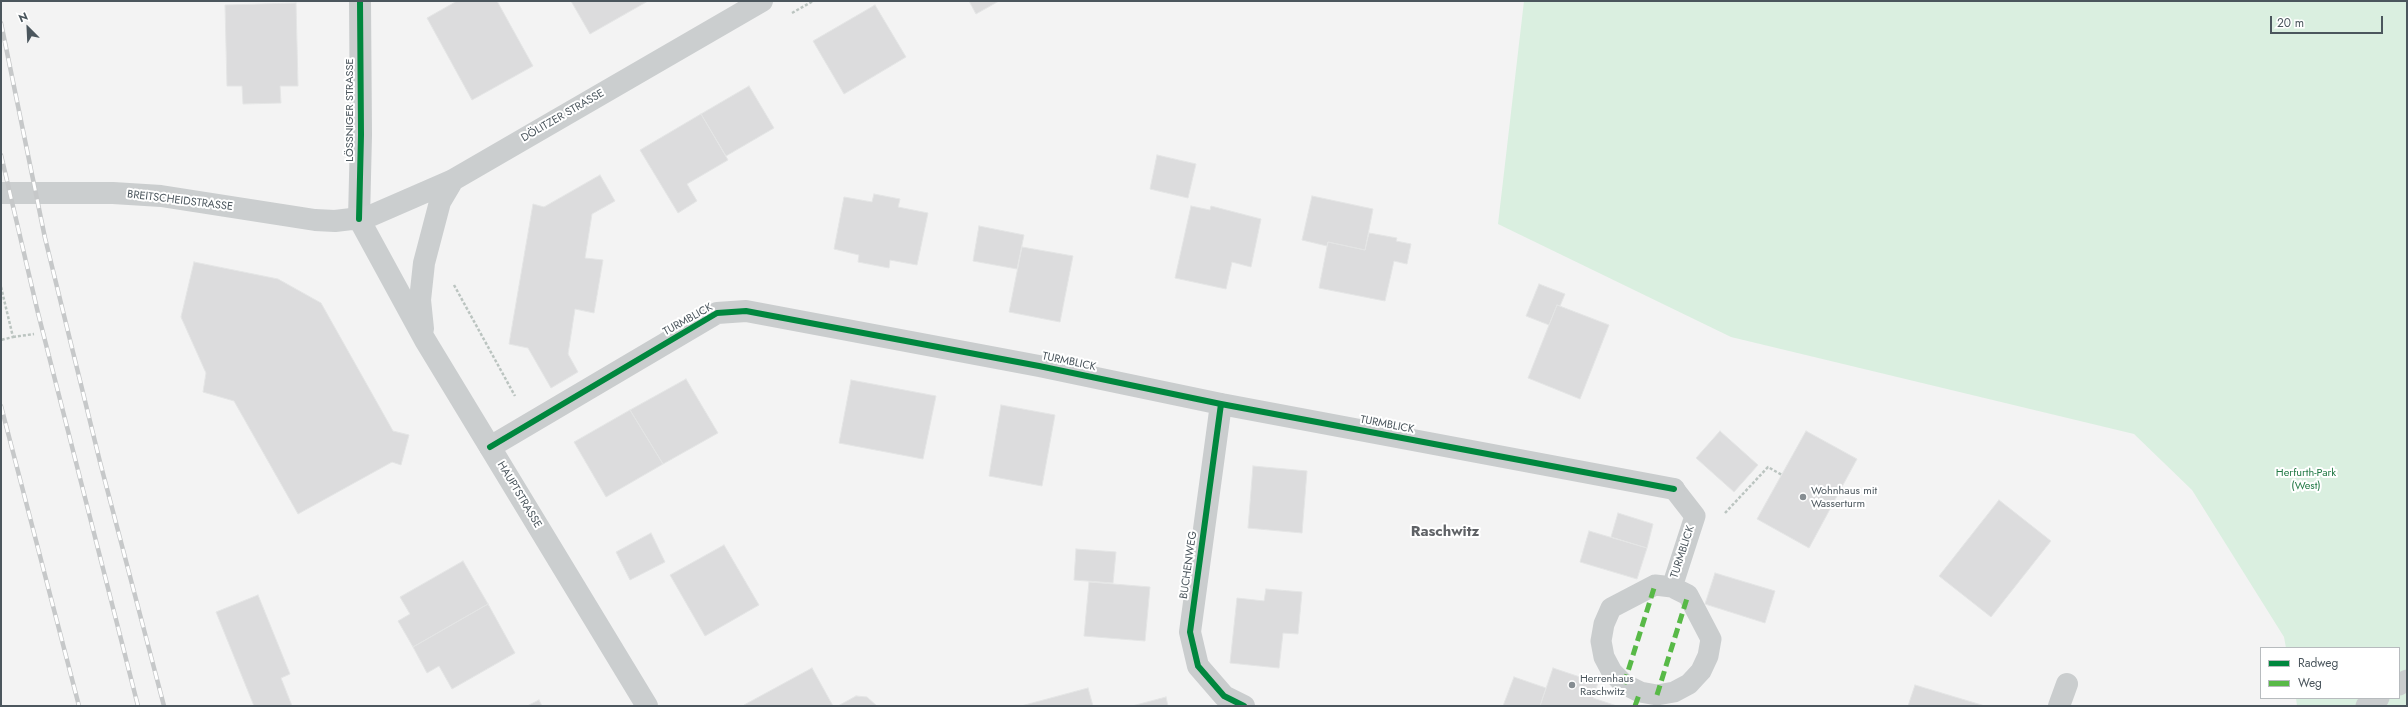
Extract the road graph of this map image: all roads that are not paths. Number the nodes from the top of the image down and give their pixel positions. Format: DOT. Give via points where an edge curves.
graph roads {
  1 [pos="360,1"];
  2 [pos="762,1"];
  3 [pos="453,180"];
  4 [pos="1,193"];
  5 [pos="358,219"];
  6 [pos="425,340"];
  7 [pos="1222,404"];
  8 [pos="490,447"];
  9 [pos="1674,489"];
  10 [pos="1672,587"];
  11 [pos="2067,684"];
  12 [pos="2377,699"];
  13 [pos="647,706"];
  14 [pos="1244,706"];
  15 [pos="2059,706"];
  16 [pos="2366,706"];
  1 -- 5 [label="street, LÖSSNIGER STRASSE" via="361,135"];
  2 -- 3 [label="main road, DÖLITZER STRASSE"];
  3 -- 5 [label="main road, DÖLITZER STRASSE" via="390,209"];
  3 -- 6 [label="main road" via="438,209 424,263 420,300"];
  4 -- 5 [label="main road, BREITSCHEIDSTRASSE" via="95,192 161,196 315,220"];
  5 -- 6 [label="main road, HAUPTSTRASSE"];
  6 -- 8 [label="main road, HAUPTSTRASSE"];
  7 -- 8 [label="street, TURMBLICK" via="1039,366 746,311 717,313"];
  7 -- 9 [label="street, TURMBLICK"];
  7 -- 14 [label="street, BUCHENWEG" via="1190,632 1198,666 1224,696"];
  8 -- 13 [label="main road, HAUPTSTRASSE"];
  9 -- 10 [label="lane, TURMBLICK" via="1695,516"];
  10 -- 10 [label="lane" via="1655,585 1611,608 1604,624 1601,641 1604,657 1620,680 1640,692 1657,694 1689,684 1701,671 1708,656 1711,639 1688,595"];
  11 -- 15 [label="street"];
  12 -- 16 [label="lane"];
}
